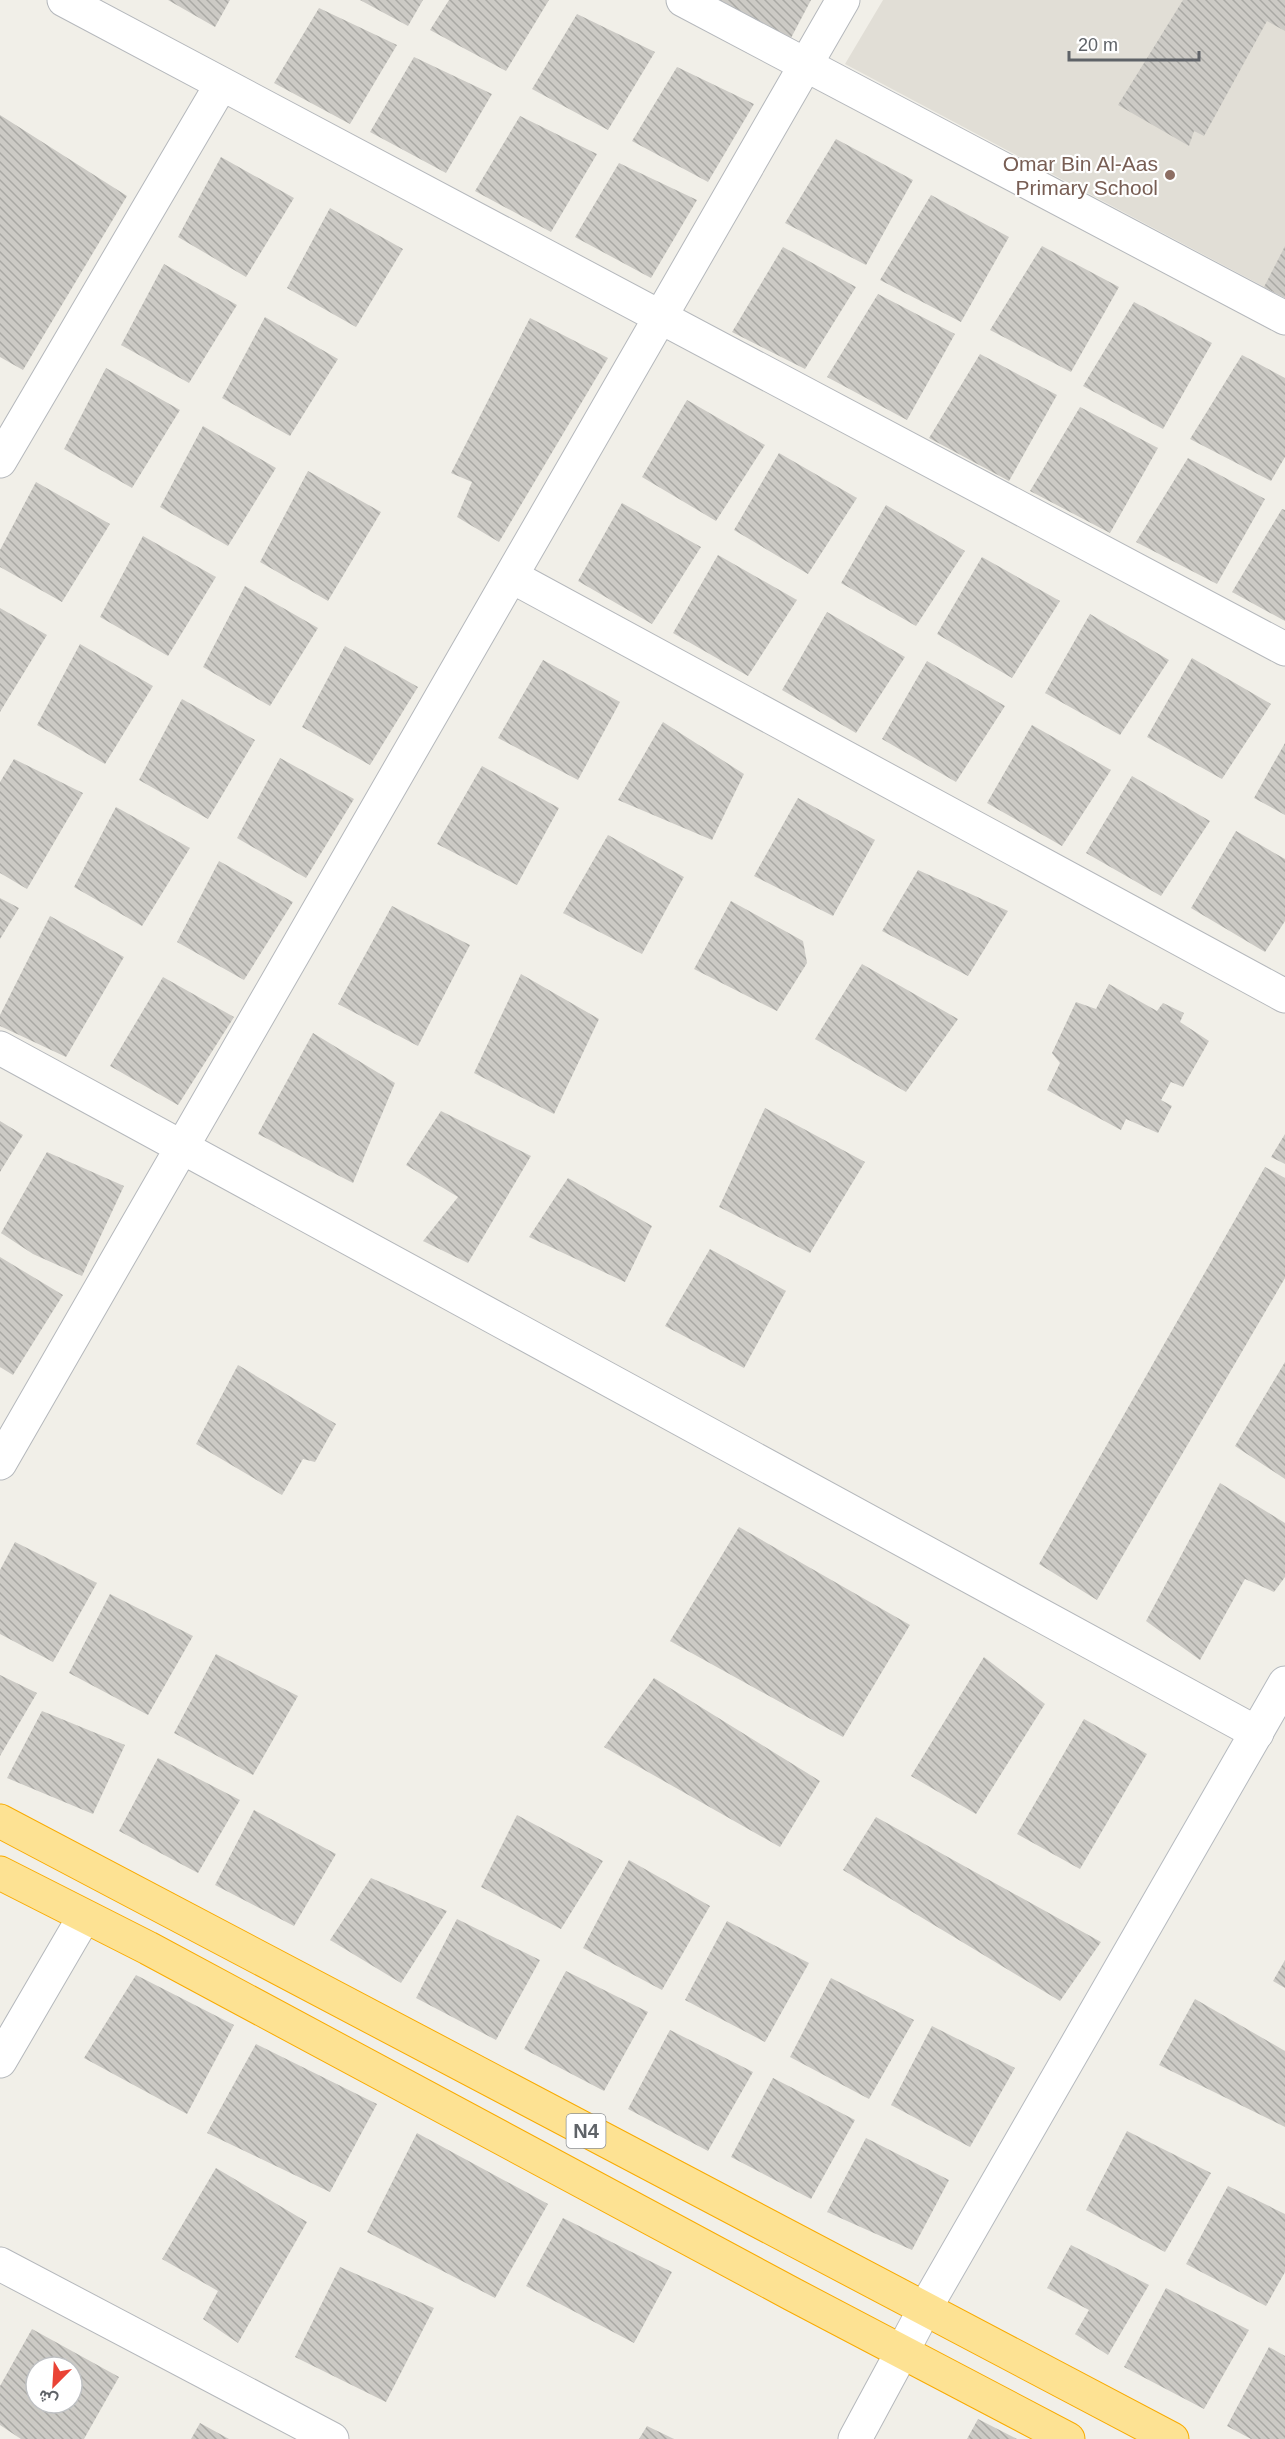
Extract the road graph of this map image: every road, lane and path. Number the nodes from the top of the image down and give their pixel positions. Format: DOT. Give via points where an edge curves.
graph roads {
  1 [pos="64,0"];
  2 [pos="683,0"];
  3 [pos="843,0"];
  4 [pos="806,65"];
  5 [pos="221,86"];
  6 [pos="660,317"];
  7 [pos="1285,318"];
  8 [pos="0,461"];
  9 [pos="511,576"];
  10 [pos="1285,649"];
  11 [pos="1285,996"];
  12 [pos="0,1048"];
  13 [pos="182,1146"];
  14 [pos="0,1463"];
  15 [pos="1285,1683"];
  16 [pos="1257,1733"];
  17 [pos="0,1821"];
  18 [pos="0,1873"];
  19 [pos="84,1917"];
  20 [pos="0,2061"];
  21 [pos="0,2264"];
  22 [pos="924,2310"];
  23 [pos="902,2352"];
  24 [pos="332,2439"];
  25 [pos="855,2439"];
  26 [pos="1068,2439"];
  27 [pos="1172,2439"];
  1 -- 5 [label="street"];
  2 -- 4 [label="street"];
  3 -- 4 [label="street"];
  4 -- 6 [label="street"];
  4 -- 7 [label="street"];
  5 -- 6 [label="street"];
  5 -- 8 [label="street"];
  6 -- 9 [label="street"];
  6 -- 10 [label="street"];
  9 -- 11 [label="street"];
  9 -- 13 [label="street"];
  12 -- 13 [label="street"];
  13 -- 14 [label="street"];
  13 -- 16 [label="street"];
  15 -- 16 [label="street"];
  16 -- 22 [label="street"];
  17 -- 22 [label="highway, N4"];
  18 -- 19 [label="highway, N4"];
  19 -- 20 [label="street"];
  19 -- 23 [label="highway, N4"];
  21 -- 24 [label="street"];
  22 -- 23 [label="street"];
  22 -- 27 [label="highway, N4"];
  23 -- 25 [label="street"];
  23 -- 26 [label="highway, N4"];
}
